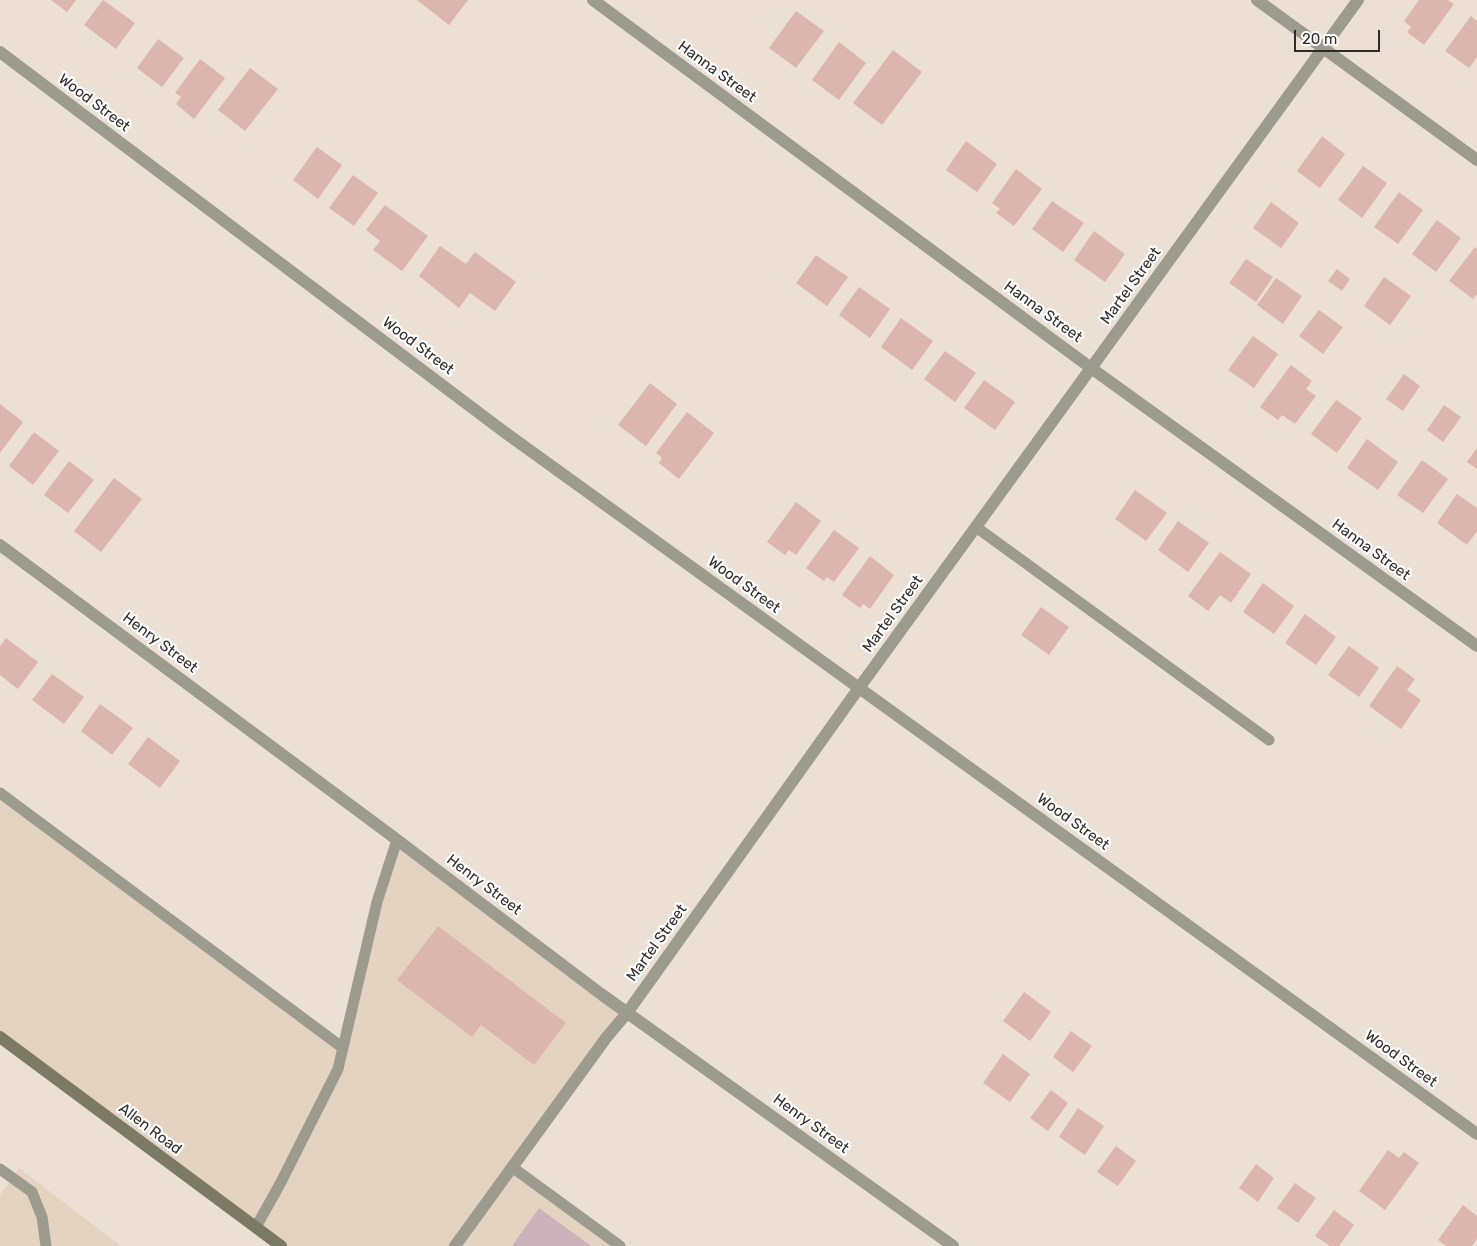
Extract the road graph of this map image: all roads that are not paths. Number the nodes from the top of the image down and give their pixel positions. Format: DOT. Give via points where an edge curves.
graph roads {
  1 [pos="593,0"];
  2 [pos="1257,0"];
  3 [pos="1358,0"];
  4 [pos="1322,48"];
  5 [pos="0,52"];
  6 [pos="1477,160"];
  7 [pos="1091,368"];
  8 [pos="976,527"];
  9 [pos="0,545"];
  10 [pos="1477,646"];
  11 [pos="860,688"];
  12 [pos="1269,740"];
  13 [pos="0,793"];
  14 [pos="397,840"];
  15 [pos="627,1013"];
  16 [pos="0,1038"];
  17 [pos="343,1048"];
  18 [pos="1477,1134"];
  19 [pos="512,1167"];
  20 [pos="0,1169"];
  21 [pos="256,1227"];
  22 [pos="46,1246"];
  23 [pos="282,1246"];
  24 [pos="455,1246"];
  25 [pos="620,1246"];
  26 [pos="953,1246"];
  1 -- 7 [label="street, Hanna Street"];
  2 -- 4 [label="street"];
  3 -- 4 [label="street, Martel Street"];
  4 -- 6 [label="street"];
  4 -- 7 [label="street, Martel Street"];
  5 -- 11 [label="street, Wood Street" via="503,431"];
  7 -- 8 [label="street, Martel Street"];
  7 -- 10 [label="street, Hanna Street"];
  8 -- 11 [label="street, Martel Street"];
  8 -- 12 [label="lane"];
  9 -- 14 [label="street, Henry Street"];
  11 -- 15 [label="street, Martel Street"];
  11 -- 18 [label="street, Wood Street"];
  13 -- 17 [label="lane"];
  14 -- 15 [label="street, Henry Street"];
  14 -- 17 [label="lane" via="377,902"];
  15 -- 19 [label="street, Martel Street"];
  15 -- 26 [label="street, Henry Street"];
  16 -- 21 [label="main road, Allen Road"];
  17 -- 21 [label="lane" via="338,1069"];
  19 -- 24 [label="street, Martel Street"];
  19 -- 25 [label="lane"];
  20 -- 22 [label="lane" via="32,1192 42,1217"];
  21 -- 23 [label="main road, Allen Road"];
}
